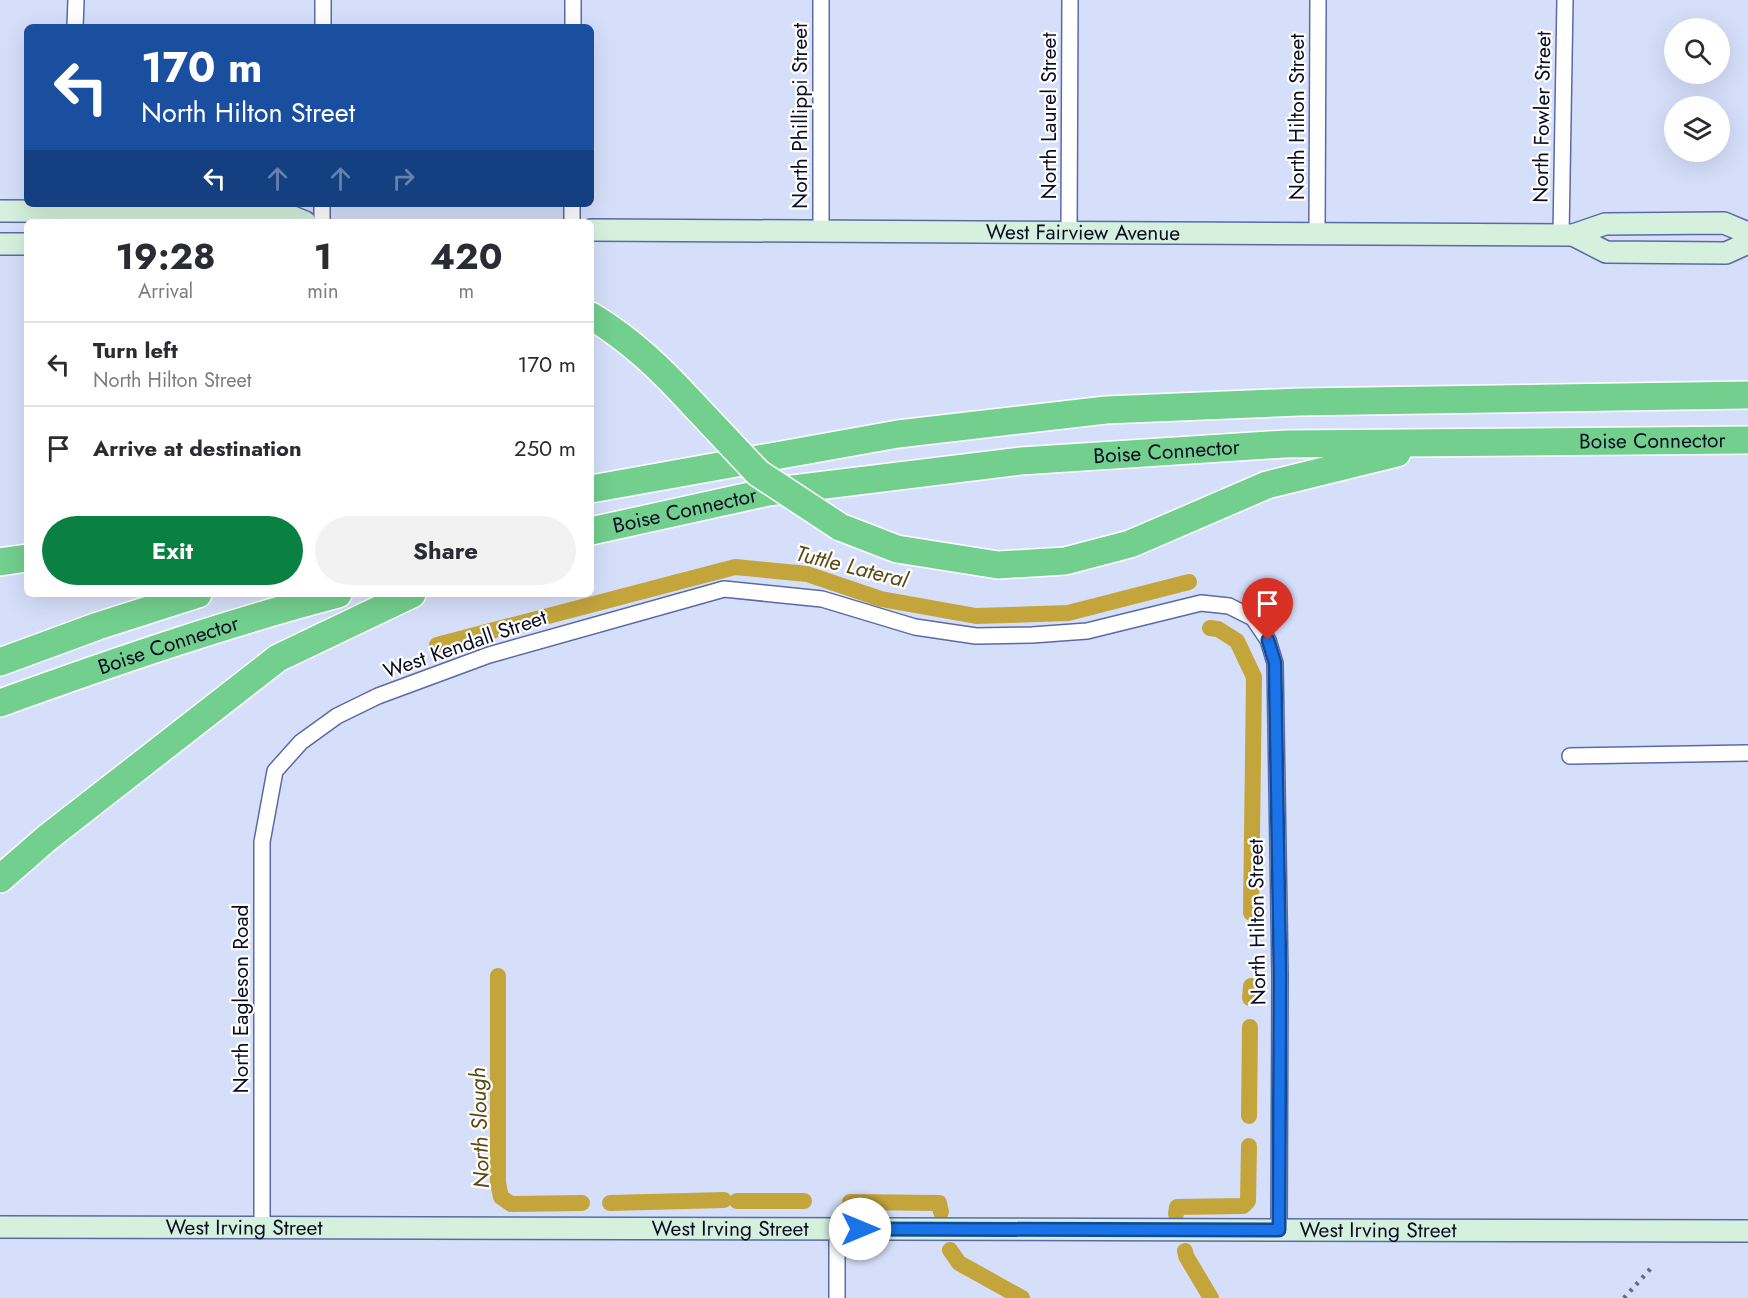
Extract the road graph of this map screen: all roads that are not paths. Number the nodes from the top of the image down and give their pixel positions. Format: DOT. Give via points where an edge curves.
graph roads {
  1 [pos="76,0"];
  2 [pos="323,0"];
  3 [pos="573,0"];
  4 [pos="822,0"];
  5 [pos="1070,0"];
  6 [pos="1318,0"];
  7 [pos="1565,0"];
  8 [pos="75,24"];
  9 [pos="322,24"];
  10 [pos="573,24"];
  11 [pos="73,208"];
  12 [pos="0,212"];
  13 [pos="298,219"];
  14 [pos="594,230"];
  15 [pos="821,231"];
  16 [pos="1069,232"];
  17 [pos="1317,233"];
  18 [pos="1748,233"];
  19 [pos="1567,235"];
  20 [pos="1748,243"];
  21 [pos="0,244"];
  22 [pos="24,244"];
  23 [pos="594,318"];
  24 [pos="1748,395"];
  25 [pos="1748,440"];
  26 [pos="1444,442"];
  27 [pos="594,488"];
  28 [pos="594,530"];
  29 [pos="24,558"];
  30 [pos="0,562"];
  31 [pos="189,597"];
  32 [pos="328,597"];
  33 [pos="406,597"];
  34 [pos="1253,618"];
  35 [pos="0,662"];
  36 [pos="0,703"];
  37 [pos="1748,753"];
  38 [pos="1570,756"];
  39 [pos="275,771"];
  40 [pos="0,879"];
  41 [pos="0,1227"];
  42 [pos="262,1227"];
  43 [pos="837,1229"];
  44 [pos="1279,1230"];
  45 [pos="1748,1232"];
  46 [pos="837,1298"];
  1 -- 8 [label="street"];
  2 -- 9 [label="street"];
  3 -- 10 [label="street"];
  4 -- 15 [label="street, North Phillippi Street"];
  5 -- 16 [label="street, North Laurel Street"];
  6 -- 17 [label="street, North Hilton Street"];
  7 -- 19 [label="street, North Fowler Street"];
  11 -- 12 [label="street"];
  11 -- 13 [label="street" via="281,212"];
  14 -- 15 [label="street, West Fairview Avenue"];
  15 -- 16 [label="street, West Fairview Avenue"];
  16 -- 17 [label="street, West Fairview Avenue"];
  17 -- 19 [label="street, West Fairview Avenue"];
  18 -- 19 [label="street, West Fairview Avenue" via="1724,223 1605,224"];
  19 -- 20 [label="street, West Fairview Avenue" via="1606,252 1726,253"];
  21 -- 22 [label="street"];
  23 -- 26 [label="highway, bridge" via="658,366 758,473 840,527 897,549 998,565 1065,561 1130,544 1267,485"];
  24 -- 27 [label="highway, Boise Connector" via="1299,402 1106,410 898,434"];
  25 -- 26 [label="highway, Boise Connector"];
  26 -- 28 [label="highway, Boise Connector" via="1285,444 1021,461 768,492"];
  29 -- 30 [label="highway"];
  31 -- 35 [label="highway, Boise Connector"];
  32 -- 36 [label="highway, Boise Connector" via="95,668"];
  33 -- 40 [label="highway" via="278,658"];
  34 -- 39 [label="street, West Kendall Street" via="1229,606 1201,603 1087,631 976,636 915,627 822,599 724,588 489,655 378,696 337,716 301,742"];
  34 -- 44 [label="street, North Hilton Street" via="1268,640 1275,663"];
  37 -- 38 [label="street"];
  39 -- 42 [label="street, North Eagleson Road" via="262,842"];
  41 -- 42 [label="street, West Irving Street"];
  42 -- 43 [label="street, West Irving Street"];
  43 -- 44 [label="street, West Irving Street"];
  43 -- 46 [label="street"];
  44 -- 45 [label="street, West Irving Street"];
}
